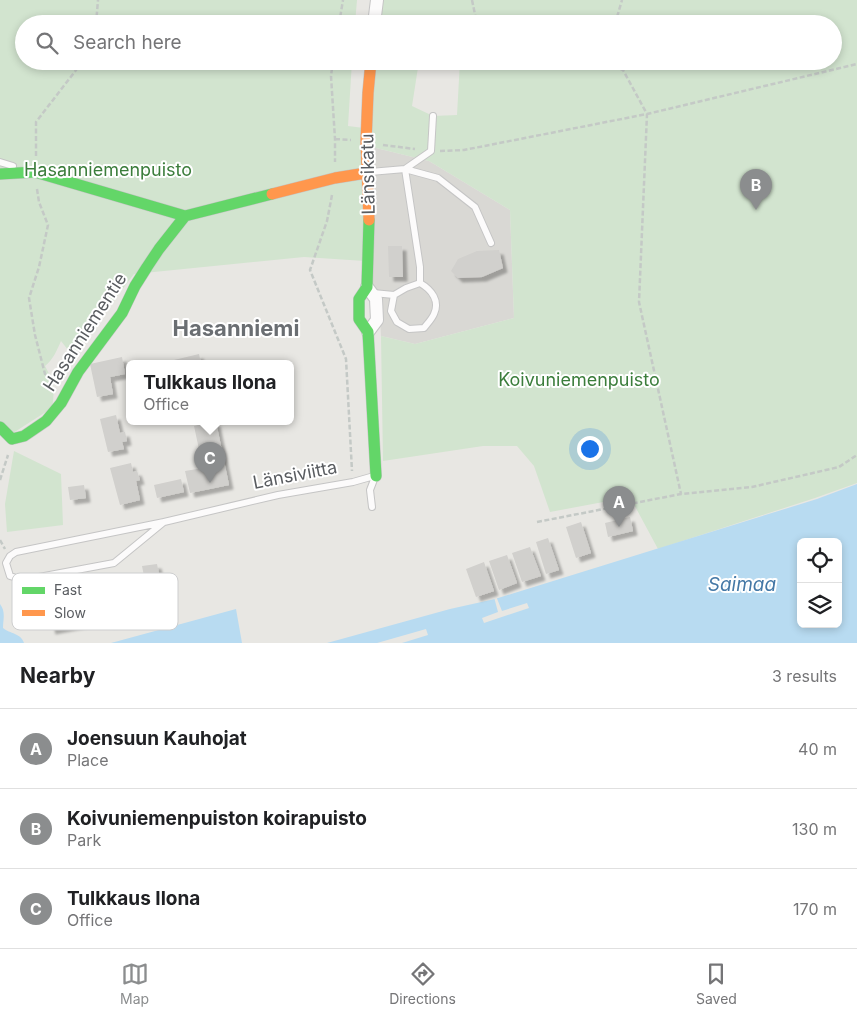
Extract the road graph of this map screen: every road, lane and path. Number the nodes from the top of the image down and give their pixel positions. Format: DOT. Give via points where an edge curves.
graph roads {
  1 [pos="98,0"];
  2 [pos="343,0"];
  3 [pos="377,0"];
  4 [pos="472,0"];
  5 [pos="622,0"];
  6 [pos="97,15"];
  7 [pos="340,15"];
  8 [pos="375,15"];
  9 [pos="475,15"];
  10 [pos="618,15"];
  11 [pos="857,64"];
  12 [pos="842,68"];
  13 [pos="76,70"];
  14 [pos="332,70"];
  15 [pos="370,70"];
  16 [pos="623,70"];
  17 [pos="832,70"];
  18 [pos="647,114"];
  19 [pos="433,116"];
  20 [pos="335,139"];
  21 [pos="366,142"];
  22 [pos="431,152"];
  23 [pos="0,162"];
  24 [pos="405,169"];
  25 [pos="36,172"];
  26 [pos="366,173"];
  27 [pos="0,174"];
  28 [pos="335,178"];
  29 [pos="186,216"];
  30 [pos="491,243"];
  31 [pos="420,283"];
  32 [pos="369,290"];
  33 [pos="394,295"];
  34 [pos="368,332"];
  35 [pos="45,374"];
  36 [pos="0,427"];
  37 [pos="12,439"];
  38 [pos="857,455"];
  39 [pos="376,476"];
  40 [pos="0,480"];
  41 [pos="353,482"];
  42 [pos="681,494"];
  43 [pos="372,507"];
  44 [pos="164,522"];
  45 [pos="537,522"];
  46 [pos="60,573"];
  47 [pos="12,577"];
  1 -- 6 [label="path"];
  2 -- 7 [label="path"];
  3 -- 8 [label="street"];
  4 -- 9 [label="path"];
  5 -- 10 [label="path"];
  11 -- 12 [label="path"];
  13 -- 25 [label="path" via="36,122"];
  14 -- 20 [label="path"];
  15 -- 21 [label="street, Länsikatu"];
  16 -- 18 [label="path"];
  17 -- 18 [label="path"];
  18 -- 22 [label="path" via="464,150"];
  18 -- 42 [label="path" via="639,302"];
  19 -- 22 [label="lane"];
  20 -- 21 [label="path"];
  20 -- 28 [label="path"];
  21 -- 22 [label="path"];
  21 -- 26 [label="street, Länsikatu"];
  22 -- 24 [label="lane"];
  23 -- 25 [label="lane"];
  24 -- 26 [label="lane"];
  24 -- 30 [label="lane" via="438,178 475,207"];
  24 -- 31 [label="lane"];
  25 -- 27 [label="street"];
  25 -- 29 [label="street"];
  25 -- 35 [label="path" via="39,202 48,225 29,298"];
  26 -- 28 [label="street"];
  26 -- 32 [label="street, Länsikatu"];
  28 -- 29 [label="street"];
  28 -- 41 [label="path" via="327,221 310,270 346,359"];
  29 -- 37 [label="street, Hasanniementie" via="159,249 122,312 78,372 61,403 46,421 24,436"];
  31 -- 33 [label="lane"];
  31 -- 33 [label="lane" via="429,289 436,302 434,315 424,328 409,329 397,322 391,311"];
  32 -- 33 [label="lane"];
  32 -- 34 [label="street, Länsikatu" via="376,299 377,320"];
  34 -- 39 [label="street, Länsikatu"];
  36 -- 37 [label="street"];
  37 -- 40 [label="path"];
  38 -- 42 [label="path" via="839,466 752,487"];
  39 -- 41 [label="lane, Länsiviitta"];
  39 -- 43 [label="lane" via="370,490"];
  41 -- 44 [label="lane, Länsiviitta" via="278,494"];
  42 -- 45 [label="path"];
  44 -- 46 [label="lane, Länsiviitta" via="114,563"];
  44 -- 47 [label="lane, Länsiviitta" via="16,552 6,563"];
}
